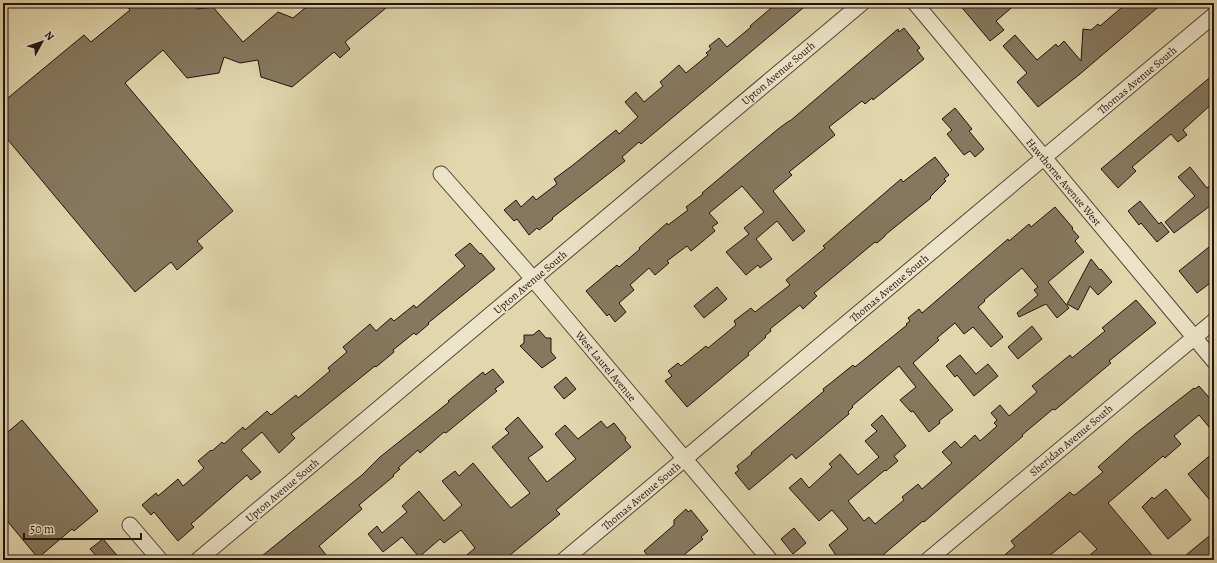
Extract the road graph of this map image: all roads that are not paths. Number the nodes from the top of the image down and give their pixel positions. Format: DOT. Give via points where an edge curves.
graph roads {
  1 [pos="862,3"];
  2 [pos="915,3"];
  3 [pos="1214,16"];
  4 [pos="1043,158"];
  5 [pos="441,174"];
  6 [pos="533,279"];
  7 [pos="1214,321"];
  8 [pos="1194,337"];
  9 [pos="1214,361"];
  10 [pos="685,459"];
  11 [pos="130,524"];
  12 [pos="160,560"];
  13 [pos="198,560"];
  14 [pos="564,560"];
  15 [pos="770,560"];
  16 [pos="928,560"];
  1 -- 6 [label="street, Upton Avenue South"];
  2 -- 4 [label="street, Hawthorne Avenue West"];
  3 -- 4 [label="street, Thomas Avenue South"];
  4 -- 8 [label="street, Hawthorne Avenue West"];
  4 -- 10 [label="street, Thomas Avenue South"];
  5 -- 6 [label="street, West Laurel Avenue"];
  6 -- 10 [label="street, West Laurel Avenue"];
  6 -- 13 [label="street, Upton Avenue South"];
  7 -- 8 [label="street, Sheridan Avenue South"];
  8 -- 9 [label="street, Hawthorne Avenue West"];
  8 -- 16 [label="street, Sheridan Avenue South"];
  10 -- 14 [label="street, Thomas Avenue South"];
  10 -- 15 [label="street, West Laurel Avenue"];
  11 -- 12 [label="street"];
}
